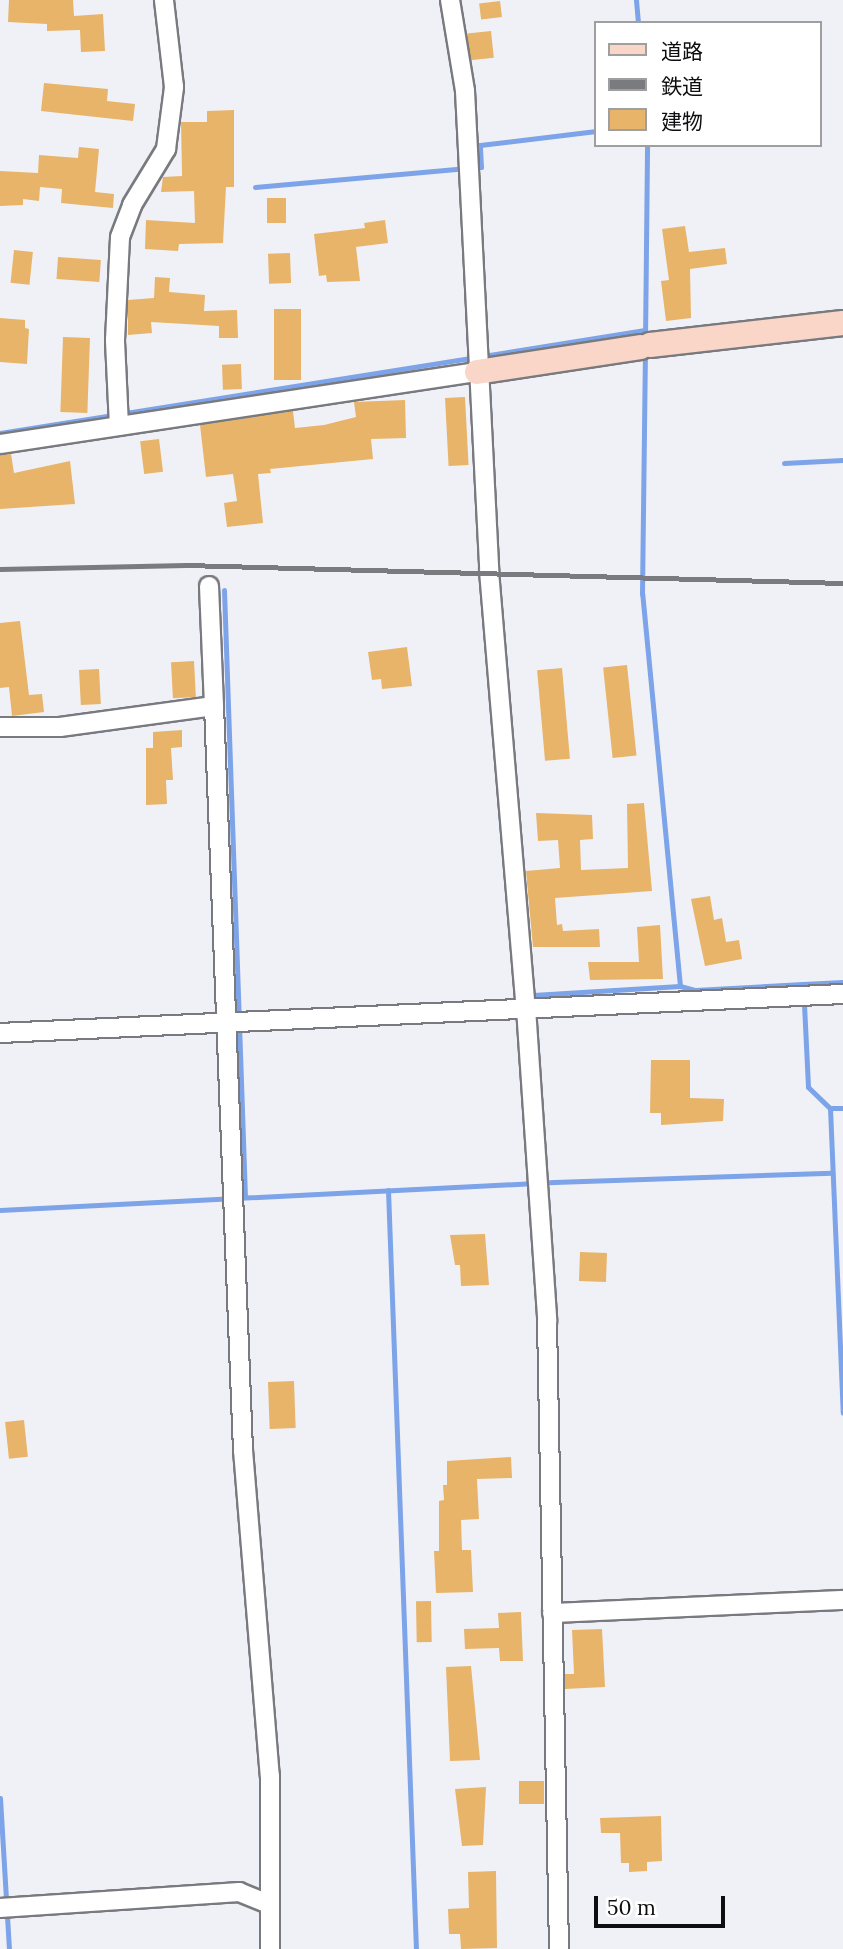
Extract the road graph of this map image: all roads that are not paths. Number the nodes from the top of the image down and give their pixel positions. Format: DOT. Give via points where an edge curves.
graph roads {
  1 [pos="164,0"];
  2 [pos="450,0"];
  3 [pos="843,323"];
  4 [pos="476,362"];
  5 [pos="118,420"];
  6 [pos="0,444"];
  7 [pos="209,586"];
  8 [pos="214,706"];
  9 [pos="0,727"];
  10 [pos="843,994"];
  11 [pos="526,1008"];
  12 [pos="235,1022"];
  13 [pos="0,1033"];
  14 [pos="843,1600"];
  15 [pos="552,1613"];
  16 [pos="269,1904"];
  17 [pos="5,1908"];
  18 [pos="270,1949"];
  19 [pos="559,1949"];
  1 -- 5 [label="street" via="174,87 166,149 132,205 120,237 115,326"];
  2 -- 4 [label="street" via="465,91"];
  3 -- 4 [label="street"];
  4 -- 5 [label="street"];
  4 -- 11 [label="street"];
  5 -- 6 [label="street"];
  7 -- 8 [label="street"];
  8 -- 9 [label="street" via="60,727"];
  8 -- 12 [label="street"];
  10 -- 11 [label="street"];
  11 -- 12 [label="street"];
  11 -- 15 [label="street" via="547,1320"];
  12 -- 13 [label="street"];
  12 -- 16 [label="street" via="233,1197 243,1450 270,1776"];
  14 -- 15 [label="street"];
  15 -- 19 [label="street"];
  16 -- 17 [label="street" via="240,1892"];
  16 -- 18 [label="street"];
}
